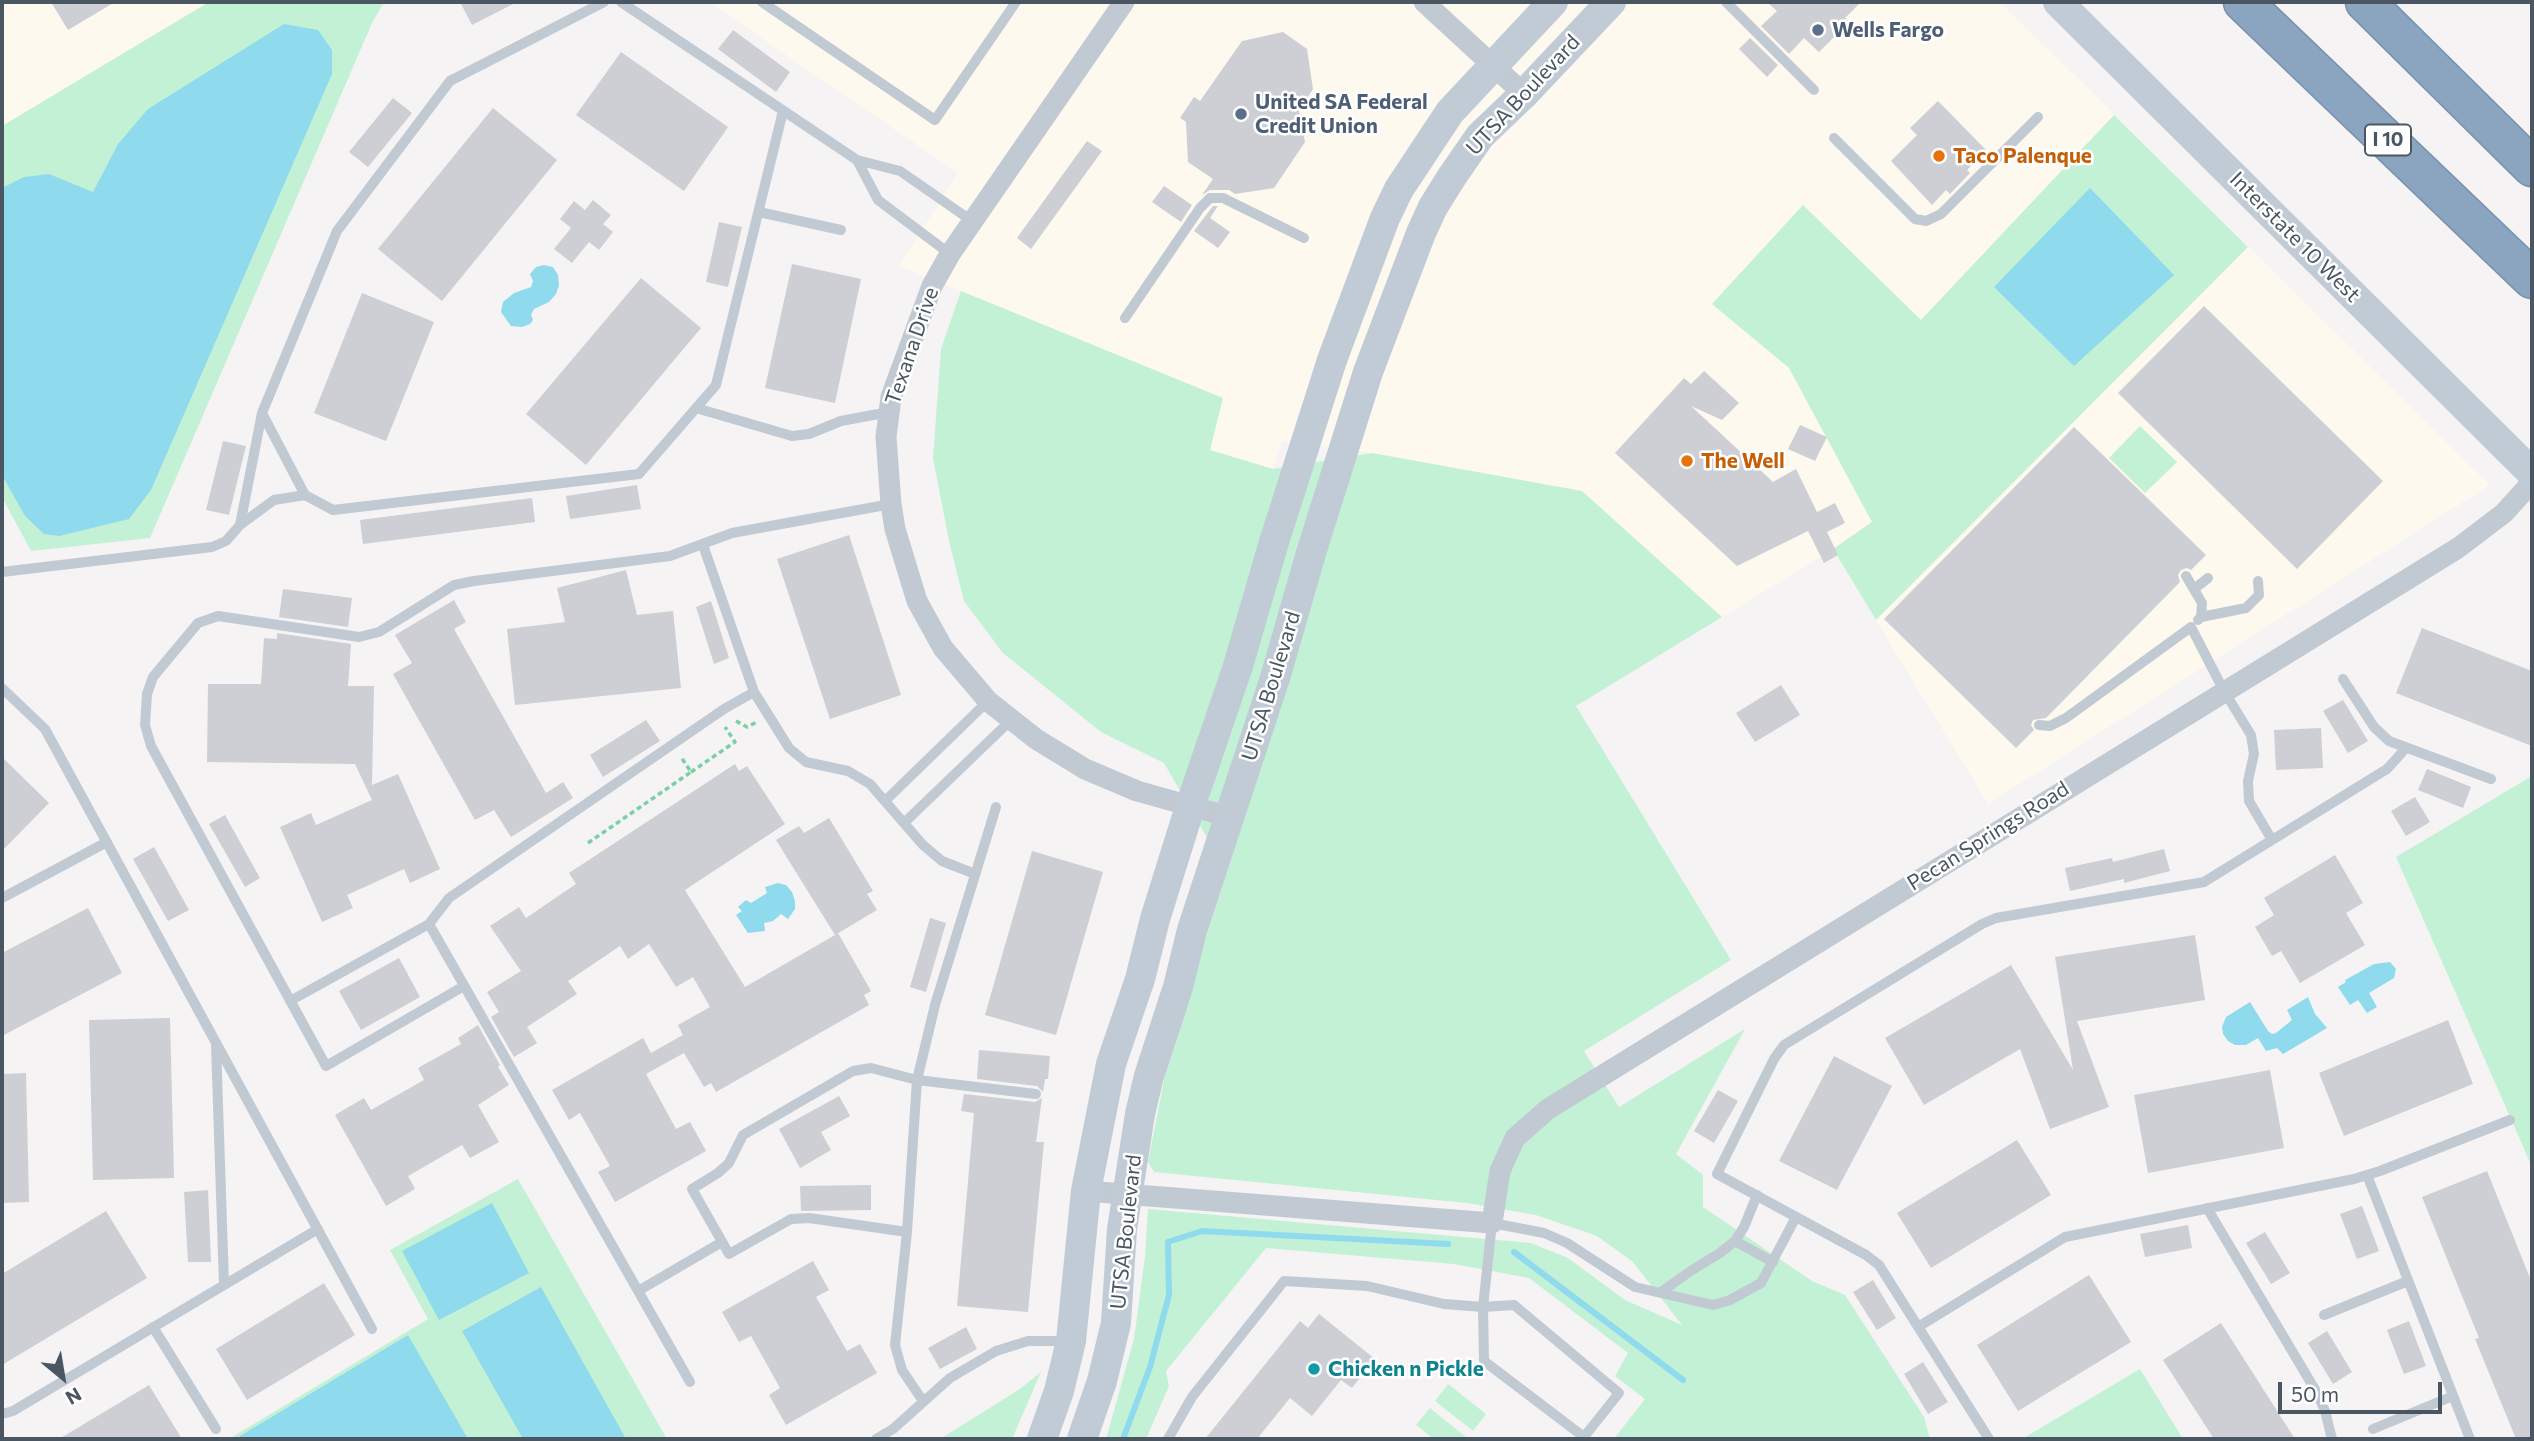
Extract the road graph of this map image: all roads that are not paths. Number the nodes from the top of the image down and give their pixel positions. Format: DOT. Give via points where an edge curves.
graph roads {
  1 [pos="604,2"];
  2 [pos="621,2"];
  3 [pos="762,2"];
  4 [pos="1016,2"];
  5 [pos="1124,2"];
  6 [pos="1424,2"];
  7 [pos="1553,2"];
  8 [pos="1611,2"];
  9 [pos="1726,2"];
  10 [pos="2058,2"];
  11 [pos="2243,2"];
  12 [pos="2365,2"];
  13 [pos="1494,66"];
  14 [pos="1814,90"];
  15 [pos="1524,94"];
  16 [pos="783,111"];
  17 [pos="2038,117"];
  18 [pos="1834,138"];
  19 [pos="857,160"];
  20 [pos="2532,167"];
  21 [pos="759,212"];
  22 [pos="972,221"];
  23 [pos="841,230"];
  24 [pos="1304,237"];
  25 [pos="950,254"];
  26 [pos="2532,279"];
  27 [pos="1125,318"];
  28 [pos="696,408"];
  29 [pos="889,412"];
  30 [pos="262,413"];
  31 [pos="1310,428"];
  32 [pos="1347,440"];
  33 [pos="2532,473"];
  34 [pos="2532,482"];
  35 [pos="305,495"];
  36 [pos="891,504"];
  37 [pos="240,525"];
  38 [pos="703,545"];
  39 [pos="2,572"];
  40 [pos="2186,576"];
  41 [pos="2208,578"];
  42 [pos="2258,581"];
  43 [pos="2194,589"];
  44 [pos="2201,617"];
  45 [pos="2191,627"];
  46 [pos="2343,679"];
  47 [pos="2,688"];
  48 [pos="2224,691"];
  49 [pos="754,692"];
  50 [pos="988,701"];
  51 [pos="1010,721"];
  52 [pos="2039,725"];
  53 [pos="2406,748"];
  54 [pos="2491,779"];
  55 [pos="885,801"];
  56 [pos="996,807"];
  57 [pos="1190,807"];
  58 [pos="1230,817"];
  59 [pos="904,823"];
  60 [pos="2272,840"];
  61 [pos="107,842"];
  62 [pos="975,874"];
  63 [pos="2,898"];
  64 [pos="429,924"];
  65 [pos="464,986"];
  66 [pos="290,1001"];
  67 [pos="216,1043"];
  68 [pos="917,1080"];
  69 [pos="1036,1094"];
  70 [pos="2510,1120"];
  71 [pos="2367,1175"];
  72 [pos="1086,1191"];
  73 [pos="1128,1193"];
  74 [pos="1757,1195"];
  75 [pos="2207,1208"];
  76 [pos="1796,1217"];
  77 [pos="1492,1223"];
  78 [pos="317,1229"];
  79 [pos="907,1232"];
  80 [pos="1735,1241"];
  81 [pos="722,1242"];
  82 [pos="1773,1262"];
  83 [pos="2408,1281"];
  84 [pos="225,1284"];
  85 [pos="638,1291"];
  86 [pos="1661,1292"];
  87 [pos="1483,1307"];
  88 [pos="2324,1315"];
  89 [pos="153,1327"];
  90 [pos="1918,1327"];
  91 [pos="372,1329"];
  92 [pos="1071,1341"];
  93 [pos="691,1382"];
  94 [pos="2453,1396"];
  95 [pos="923,1401"];
  96 [pos="2,1413"];
  97 [pos="216,1429"];
  98 [pos="2373,1429"];
  99 [pos="876,1439"];
  100 [pos="1042,1439"];
  101 [pos="1082,1439"];
  102 [pos="1168,1439"];
  103 [pos="1989,1439"];
  104 [pos="2332,1439"];
  105 [pos="2470,1439"];
  1 -- 30 [label="lane" via="450,81 337,231"];
  2 -- 16 [label="lane"];
  3 -- 4 [label="lane" via="935,120"];
  5 -- 22 [label="street, Texana Drive"];
  6 -- 13 [label="street"];
  7 -- 13 [label="main road, UTSA Boulevard"];
  8 -- 15 [label="main road, UTSA Boulevard"];
  9 -- 14 [label="lane"];
  10 -- 33 [label="main road, Interstate 10 West"];
  11 -- 26 [label="highway, I 10"];
  12 -- 20 [label="highway"];
  13 -- 15 [label="street"];
  13 -- 31 [label="main road, UTSA Boulevard" via="1450,112 1399,189"];
  15 -- 32 [label="main road, UTSA Boulevard" via="1480,136 1433,207 1368,372"];
  16 -- 19 [label="lane"];
  16 -- 21 [label="lane"];
  17 -- 18 [label="lane" via="1941,214 1926,221 1914,219"];
  19 -- 22 [label="lane" via="900,171"];
  19 -- 25 [label="lane" via="878,200"];
  21 -- 23 [label="lane"];
  21 -- 28 [label="lane" via="716,385"];
  22 -- 25 [label="street, Texana Drive"];
  24 -- 27 [label="lane" via="1223,198 1210,198"];
  25 -- 29 [label="street, Texana Drive" via="911,337"];
  28 -- 29 [label="lane" via="792,436"];
  28 -- 35 [label="lane" via="639,474 333,510"];
  29 -- 36 [label="street, Texana Drive" via="886,437"];
  30 -- 35 [label="lane"];
  30 -- 37 [label="lane"];
  31 -- 32 [label="street"];
  31 -- 57 [label="main road, UTSA Boulevard"];
  32 -- 58 [label="main road, UTSA Boulevard"];
  34 -- 48 [label="street, Pecan Springs Road" via="2504,513 2458,548"];
  35 -- 37 [label="lane" via="274,500"];
  36 -- 38 [label="lane" via="732,533"];
  36 -- 50 [label="street, Texana Drive" via="917,601 943,648"];
  37 -- 39 [label="lane" via="226,541 212,547"];
  38 -- 49 [label="lane"];
  38 -- 66 [label="lane" via="670,556 454,585 379,632 359,637 218,616 198,623 153,677 145,725 152,746"];
  40 -- 43 [label="lane"];
  41 -- 43 [label="lane"];
  42 -- 44 [label="lane" via="2259,595 2246,608"];
  43 -- 44 [label="lane" via="2202,603"];
  44 -- 45 [label="lane"];
  45 -- 48 [label="lane"];
  45 -- 52 [label="lane" via="2066,718 2050,726"];
  46 -- 53 [label="lane" via="2374,727"];
  47 -- 61 [label="lane" via="45,729"];
  48 -- 60 [label="lane" via="2251,735 2254,754 2249,801"];
  48 -- 77 [label="street, Pecan Springs Road" via="1548,1109 1515,1138 1500,1171"];
  49 -- 55 [label="lane" via="789,748 806,762 848,771 870,784"];
  49 -- 64 [label="lane" via="449,898"];
  50 -- 51 [label="street, Texana Drive"];
  50 -- 55 [label="lane"];
  51 -- 57 [label="street, Texana Drive" via="1085,769"];
  51 -- 59 [label="lane"];
  53 -- 54 [label="lane"];
  53 -- 60 [label="lane" via="2387,769"];
  55 -- 59 [label="lane"];
  56 -- 62 [label="lane"];
  57 -- 58 [label="street, Texana Drive"];
  57 -- 72 [label="main road, UTSA Boulevard" via="1111,1064"];
  58 -- 73 [label="main road, UTSA Boulevard" via="1149,1076"];
  59 -- 62 [label="lane" via="942,861"];
  60 -- 74 [label="lane" via="2204,882 1996,918 1784,1045 1717,1174"];
  61 -- 63 [label="lane"];
  61 -- 67 [label="lane"];
  62 -- 68 [label="lane"];
  64 -- 65 [label="lane"];
  64 -- 66 [label="lane"];
  65 -- 66 [label="lane" via="326,1066"];
  65 -- 85 [label="lane"];
  67 -- 78 [label="lane"];
  67 -- 84 [label="lane"];
  68 -- 69 [label="lane"];
  68 -- 79 [label="lane"];
  68 -- 81 [label="lane" via="871,1068 853,1072 743,1135 729,1163 692,1189"];
  70 -- 71 [label="lane"];
  71 -- 75 [label="lane"];
  71 -- 83 [label="lane"];
  72 -- 73 [label="street"];
  72 -- 92 [label="main road, UTSA Boulevard"];
  73 -- 77 [label="street"];
  73 -- 101 [label="main road, UTSA Boulevard" via="1116,1323"];
  74 -- 76 [label="lane"];
  74 -- 80 [label="lane"];
  75 -- 90 [label="lane" via="2065,1237"];
  75 -- 104 [label="lane" via="2317,1393"];
  76 -- 82 [label="lane"];
  76 -- 90 [label="lane" via="1879,1265"];
  77 -- 86 [label="lane" via="1544,1233 1635,1287"];
  77 -- 87 [label="lane"];
  78 -- 84 [label="lane"];
  78 -- 91 [label="lane"];
  79 -- 81 [label="lane" via="809,1218 791,1219 729,1254"];
  79 -- 95 [label="lane" via="895,1345 902,1370"];
  80 -- 82 [label="lane"];
  80 -- 86 [label="lane"];
  81 -- 85 [label="lane"];
  82 -- 86 [label="lane" via="1760,1283 1713,1305"];
  83 -- 88 [label="lane"];
  83 -- 94 [label="lane"];
  84 -- 89 [label="lane"];
  85 -- 93 [label="lane"];
  87 -- 87 [label="lane" via="1514,1305 1619,1394 1584,1437 1484,1361"];
  87 -- 102 [label="lane" via="1444,1304 1367,1286 1284,1281 1192,1397"];
  89 -- 96 [label="lane"];
  89 -- 97 [label="lane"];
  90 -- 103 [label="lane"];
  92 -- 95 [label="lane" via="1028,1342 996,1351 950,1378"];
  92 -- 100 [label="main road, UTSA Boulevard"];
  94 -- 98 [label="lane"];
  94 -- 105 [label="lane"];
  95 -- 99 [label="lane"];
}
